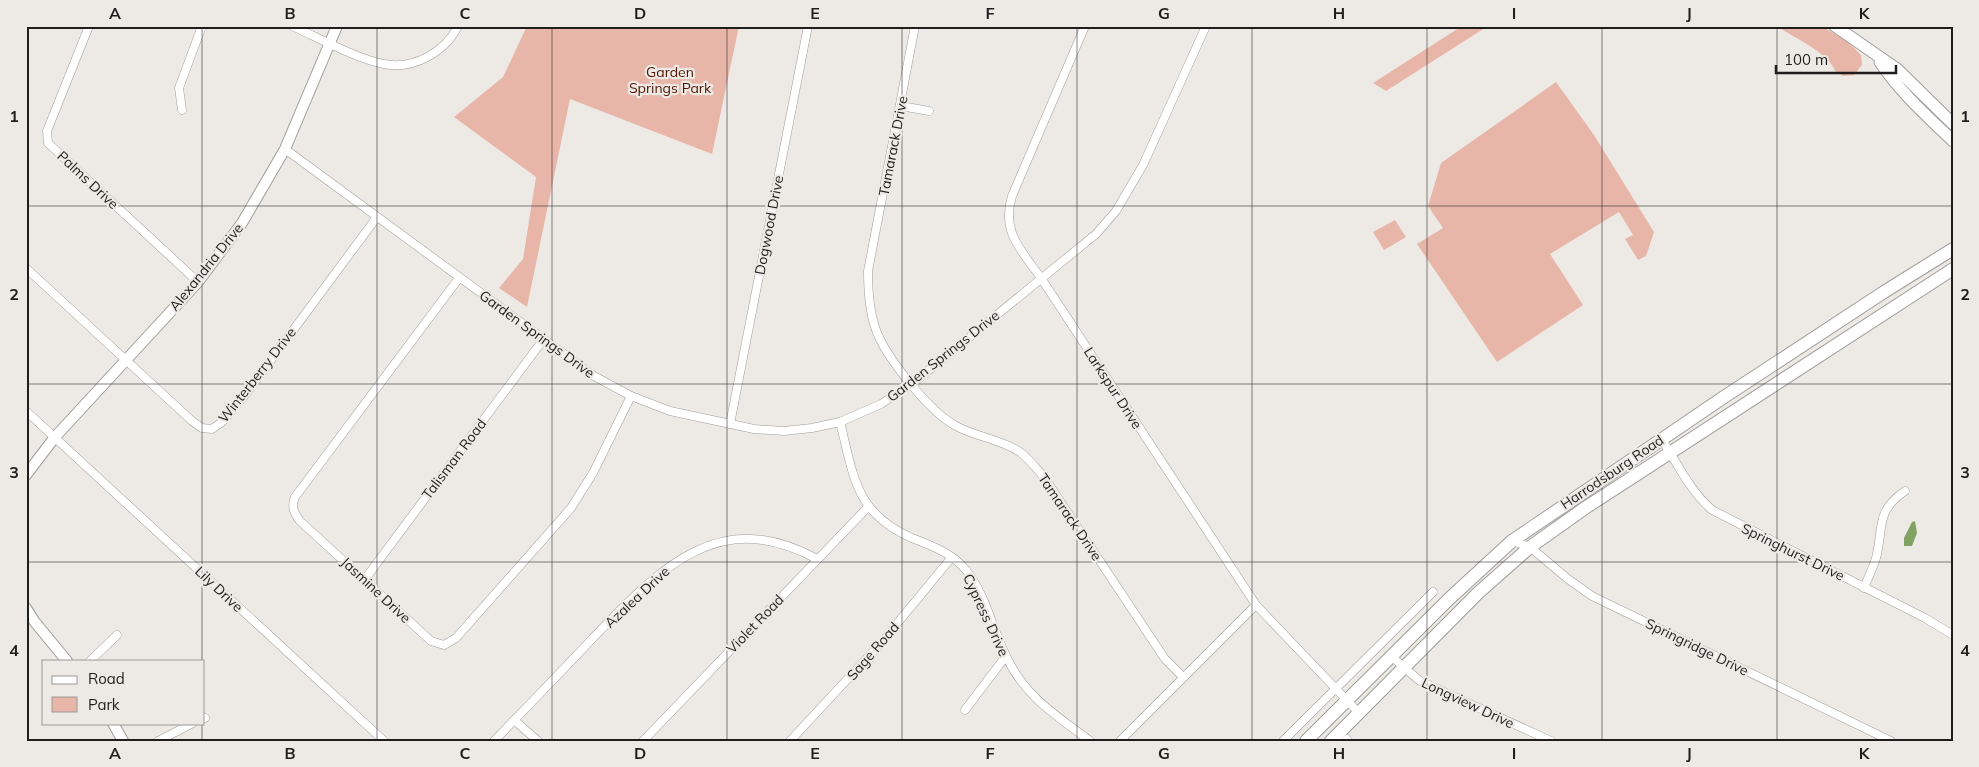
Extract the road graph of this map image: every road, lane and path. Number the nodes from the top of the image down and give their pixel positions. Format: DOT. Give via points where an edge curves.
graph roads {
  1 [pos="89,26"];
  2 [pos="202,26"];
  3 [pos="292,26"];
  4 [pos="337,26"];
  5 [pos="458,26"];
  6 [pos="808,26"];
  7 [pos="915,26"];
  8 [pos="1085,26"];
  9 [pos="1206,26"];
  10 [pos="1835,26"];
  11 [pos="330,43"];
  12 [pos="1877,56"];
  13 [pos="901,106"];
  14 [pos="182,110"];
  15 [pos="929,112"];
  16 [pos="1953,124"];
  17 [pos="1953,141"];
  18 [pos="285,149"];
  19 [pos="377,217"];
  20 [pos="1953,249"];
  21 [pos="26,268"];
  22 [pos="1953,269"];
  23 [pos="459,278"];
  24 [pos="1041,278"];
  25 [pos="198,282"];
  26 [pos="543,340"];
  27 [pos="127,360"];
  28 [pos="912,384"];
  29 [pos="630,396"];
  30 [pos="26,411"];
  31 [pos="840,422"];
  32 [pos="730,424"];
  33 [pos="55,436"];
  34 [pos="1661,438"];
  35 [pos="1671,453"];
  36 [pos="26,475"];
  37 [pos="1905,491"];
  38 [pos="868,507"];
  39 [pos="1512,541"];
  40 [pos="1530,547"];
  41 [pos="952,557"];
  42 [pos="817,559"];
  43 [pos="365,579"];
  44 [pos="1864,588"];
  45 [pos="1433,592"];
  46 [pos="1256,604"];
  47 [pos="26,608"];
  48 [pos="117,635"];
  49 [pos="1953,635"];
  50 [pos="1006,656"];
  51 [pos="1391,656"];
  52 [pos="66,660"];
  53 [pos="91,660"];
  54 [pos="1404,668"];
  55 [pos="1183,677"];
  56 [pos="1336,689"];
  57 [pos="1346,701"];
  58 [pos="964,710"];
  59 [pos="1359,713"];
  60 [pos="514,720"];
  61 [pos="114,724"];
  62 [pos="191,724"];
  63 [pos="123,741"];
  64 [pos="158,741"];
  65 [pos="384,741"];
  66 [pos="494,741"];
  67 [pos="538,741"];
  68 [pos="643,741"];
  69 [pos="790,741"];
  70 [pos="1090,741"];
  71 [pos="1120,741"];
  72 [pos="1283,741"];
  73 [pos="1306,741"];
  74 [pos="1331,741"];
  75 [pos="1551,741"];
  76 [pos="1891,741"];
  1 -- 25 [label="street, Palms Drive" via="47,132 47,140"];
  2 -- 14 [label="street" via="179,88"];
  3 -- 11 [label="street"];
  4 -- 11 [label="street, Alexandria Drive"];
  5 -- 11 [label="street" via="439,50 400,65 370,60"];
  6 -- 32 [label="street, Dogwood Drive"];
  7 -- 13 [label="street, Tamarack Drive"];
  8 -- 24 [label="street, Larkspur Drive" via="1008,208 1010,231"];
  9 -- 24 [label="street, Garden Springs Drive" via="1143,165 1116,211 1096,234"];
  10 -- 12 [label="main road"];
  11 -- 18 [label="street, Alexandria Drive"];
  12 -- 16 [label="main road" via="1897,69"];
  12 -- 17 [label="main road" via="1920,110"];
  13 -- 15 [label="street"];
  13 -- 28 [label="street, Tamarack Drive" via="871,253 868,289 880,340"];
  18 -- 19 [label="street, Garden Springs Drive"];
  18 -- 25 [label="street, Alexandria Drive" via="242,223"];
  19 -- 23 [label="street, Garden Springs Drive"];
  19 -- 27 [label="street, Winterberry Drive" via="245,395 212,429 198,425"];
  20 -- 34 [label="main road, Harrodsburg Road"];
  21 -- 27 [label="street, Winterberry Drive"];
  22 -- 35 [label="main road, Harrodsburg Road"];
  23 -- 26 [label="street, Garden Springs Drive"];
  23 -- 43 [label="street, Jasmine Drive" via="293,502 300,521"];
  24 -- 28 [label="street, Garden Springs Drive"];
  24 -- 46 [label="street, Larkspur Drive"];
  25 -- 27 [label="street, Alexandria Drive"];
  26 -- 29 [label="street, Garden Springs Drive" via="594,376"];
  26 -- 43 [label="street, Talisman Road"];
  27 -- 33 [label="street, Alexandria Drive"];
  28 -- 31 [label="street, Garden Springs Drive" via="874,408"];
  28 -- 55 [label="street, Tamarack Drive" via="936,411 954,425 1011,447 1030,460 1044,476 1161,653"];
  29 -- 32 [label="street, Garden Springs Drive" via="670,411"];
  29 -- 43 [label="street, Jasmine Drive" via="599,461 571,508 450,643 444,645 431,641"];
  30 -- 33 [label="street, Lily Drive"];
  31 -- 32 [label="street, Garden Springs Drive" via="784,431"];
  31 -- 38 [label="street, Cypress Drive" via="853,473"];
  33 -- 36 [label="street, Alexandria Drive"];
  33 -- 65 [label="street, Lily Drive"];
  34 -- 35 [label="street, Springhurst Drive"];
  34 -- 39 [label="main road, Harrodsburg Road"];
  35 -- 40 [label="main road, Harrodsburg Road"];
  35 -- 44 [label="street, Springhurst Drive" via="1702,502 1712,510"];
  37 -- 44 [label="street" via="1885,512 1877,553"];
  38 -- 41 [label="street, Cypress Drive" via="890,528"];
  38 -- 42 [label="street, Violet Road"];
  39 -- 40 [label="street, Springridge Drive"];
  39 -- 51 [label="main road, Harrodsburg Road"];
  40 -- 54 [label="main road, Harrodsburg Road" via="1478,593"];
  40 -- 76 [label="street, Springridge Drive" via="1592,596"];
  41 -- 50 [label="street, Cypress Drive" via="977,587"];
  41 -- 69 [label="street, Sage Road" via="881,643"];
  42 -- 60 [label="street, Azalea Drive" via="779,543 750,539 725,540 692,554 658,574 638,592"];
  42 -- 68 [label="street, Violet Road"];
  44 -- 49 [label="street, Springhurst Drive"];
  45 -- 56 [label="street"];
  46 -- 55 [label="street"];
  46 -- 56 [label="street, Larkspur Drive"];
  47 -- 52 [label="street"];
  48 -- 53 [label="street"];
  50 -- 58 [label="street"];
  50 -- 70 [label="street, Cypress Drive" via="1024,688"];
  51 -- 54 [label="street, Longview Drive"];
  51 -- 57 [label="main road, Harrodsburg Road"];
  54 -- 59 [label="main road, Harrodsburg Road"];
  54 -- 75 [label="street, Longview Drive" via="1420,681"];
  55 -- 71 [label="street"];
  56 -- 57 [label="street, Larkspur Drive"];
  56 -- 72 [label="street"];
  57 -- 59 [label="street, Larkspur Drive"];
  57 -- 73 [label="main road, Harrodsburg Road"];
  59 -- 74 [label="main road, Harrodsburg Road"];
  60 -- 66 [label="street, Azalea Drive"];
  60 -- 67 [label="street"];
  61 -- 63 [label="street"];
  62 -- 64 [label="street"];
}
